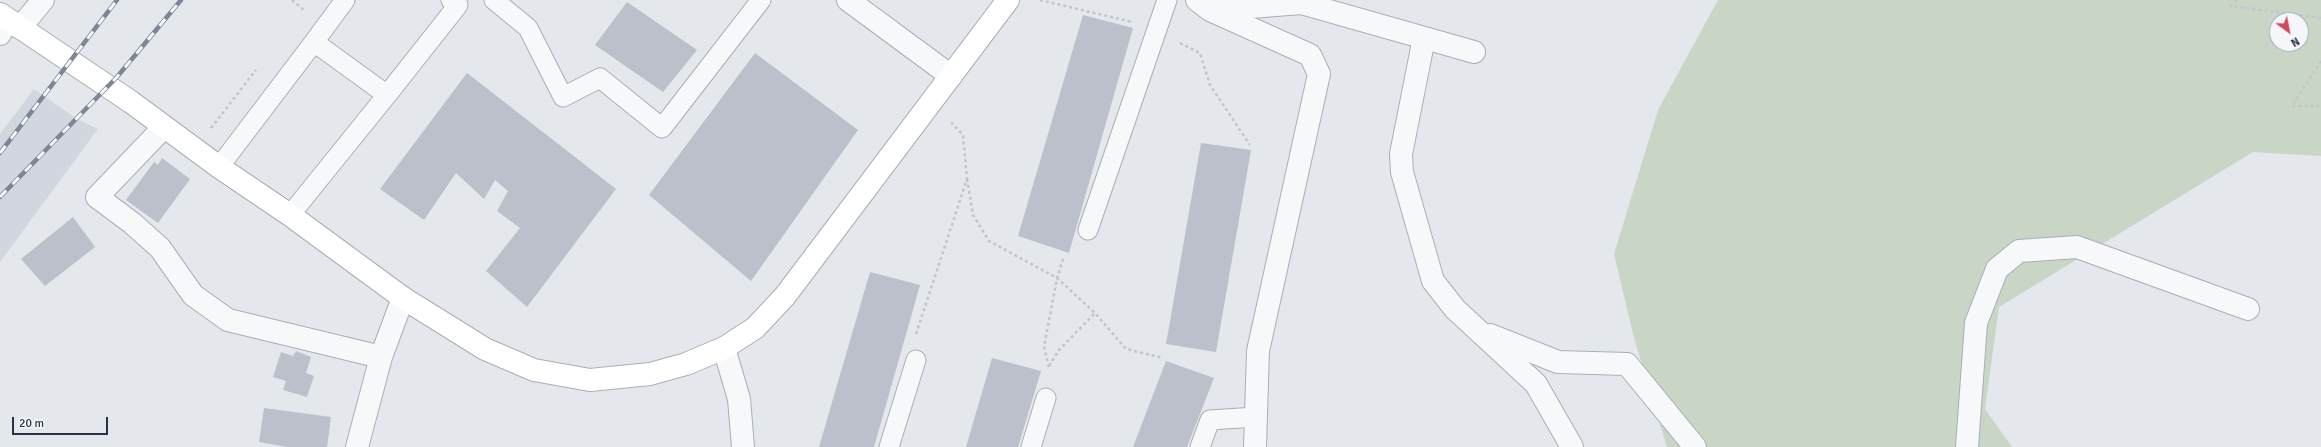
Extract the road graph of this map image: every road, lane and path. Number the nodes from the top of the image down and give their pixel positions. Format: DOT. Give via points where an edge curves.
graph roads {
  1 [pos="43,0"];
  2 [pos="292,0"];
  3 [pos="345,0"];
  4 [pos="451,0"];
  5 [pos="494,0"];
  6 [pos="761,0"];
  7 [pos="848,0"];
  8 [pos="1008,0"];
  9 [pos="1167,0"];
  10 [pos="2237,0"];
  11 [pos="1204,5"];
  12 [pos="300,15"];
  13 [pos="2321,18"];
  14 [pos="7,24"];
  15 [pos="1424,38"];
  16 [pos="314,42"];
  17 [pos="1474,52"];
  18 [pos="2321,61"];
  19 [pos="257,69"];
  20 [pos="951,76"];
  21 [pos="387,95"];
  22 [pos="931,104"];
  23 [pos="2321,106"];
  24 [pos="164,127"];
  25 [pos="210,130"];
  26 [pos="219,166"];
  27 [pos="967,179"];
  28 [pos="290,215"];
  29 [pos="1088,230"];
  30 [pos="1064,256"];
  31 [pos="1056,278"];
  32 [pos="403,298"];
  33 [pos="2248,309"];
  34 [pos="1095,313"];
  35 [pos="1479,330"];
  36 [pos="916,337"];
  37 [pos="724,348"];
  38 [pos="381,357"];
  39 [pos="1162,358"];
  40 [pos="916,360"];
  41 [pos="1046,398"];
  42 [pos="1256,417"];
  43 [pos="357,447"];
  44 [pos="743,447"];
  45 [pos="890,447"];
  46 [pos="1031,447"];
  47 [pos="1200,447"];
  48 [pos="1255,447"];
  49 [pos="1572,447"];
  50 [pos="1695,447"];
  51 [pos="1967,447"];
  1 -- 14 [label="street"];
  2 -- 12 [label="path" via="304,9"];
  3 -- 16 [label="lane"];
  4 -- 21 [label="lane" via="458,5"];
  5 -- 6 [label="lane" via="528,28 563,97 600,78 662,128"];
  7 -- 20 [label="street"];
  8 -- 20 [label="street"];
  9 -- 29 [label="lane"];
  10 -- 13 [label="path" via="2231,6"];
  11 -- 15 [label="street" via="1301,3"];
  11 -- 42 [label="street" via="1310,55 1319,74 1258,351"];
  14 -- 24 [label="street"];
  15 -- 17 [label="street"];
  15 -- 35 [label="street" via="1401,154 1402,172 1433,281 1455,309"];
  16 -- 21 [label="lane"];
  16 -- 26 [label="lane"];
  18 -- 23 [label="path" via="2292,106"];
  19 -- 25 [label="path"];
  20 -- 22 [label="street"];
  21 -- 28 [label="lane"];
  22 -- 27 [label="path" via="963,135"];
  22 -- 37 [label="street" via="785,296 755,328"];
  24 -- 26 [label="street"];
  24 -- 38 [label="street" via="97,197 160,248 193,296 228,320"];
  26 -- 28 [label="street"];
  27 -- 31 [label="path" via="973,215 989,241"];
  27 -- 36 [label="path"];
  28 -- 32 [label="street"];
  30 -- 31 [label="path"];
  31 -- 34 [label="path"];
  31 -- 34 [label="path" via="1044,347 1049,367 1059,350"];
  32 -- 37 [label="street" via="485,349 534,370 590,380 650,374 686,364"];
  32 -- 38 [label="street"];
  33 -- 51 [label="street" via="2077,247 2019,251 1997,269 1976,323"];
  34 -- 39 [label="path" via="1126,349"];
  35 -- 49 [label="street" via="1536,384"];
  35 -- 50 [label="street" via="1558,362 1627,364"];
  37 -- 44 [label="street" via="739,400"];
  38 -- 43 [label="street"];
  40 -- 45 [label="lane"];
  41 -- 46 [label="lane"];
  42 -- 47 [label="lane" via="1210,420"];
  42 -- 48 [label="street"];
}
